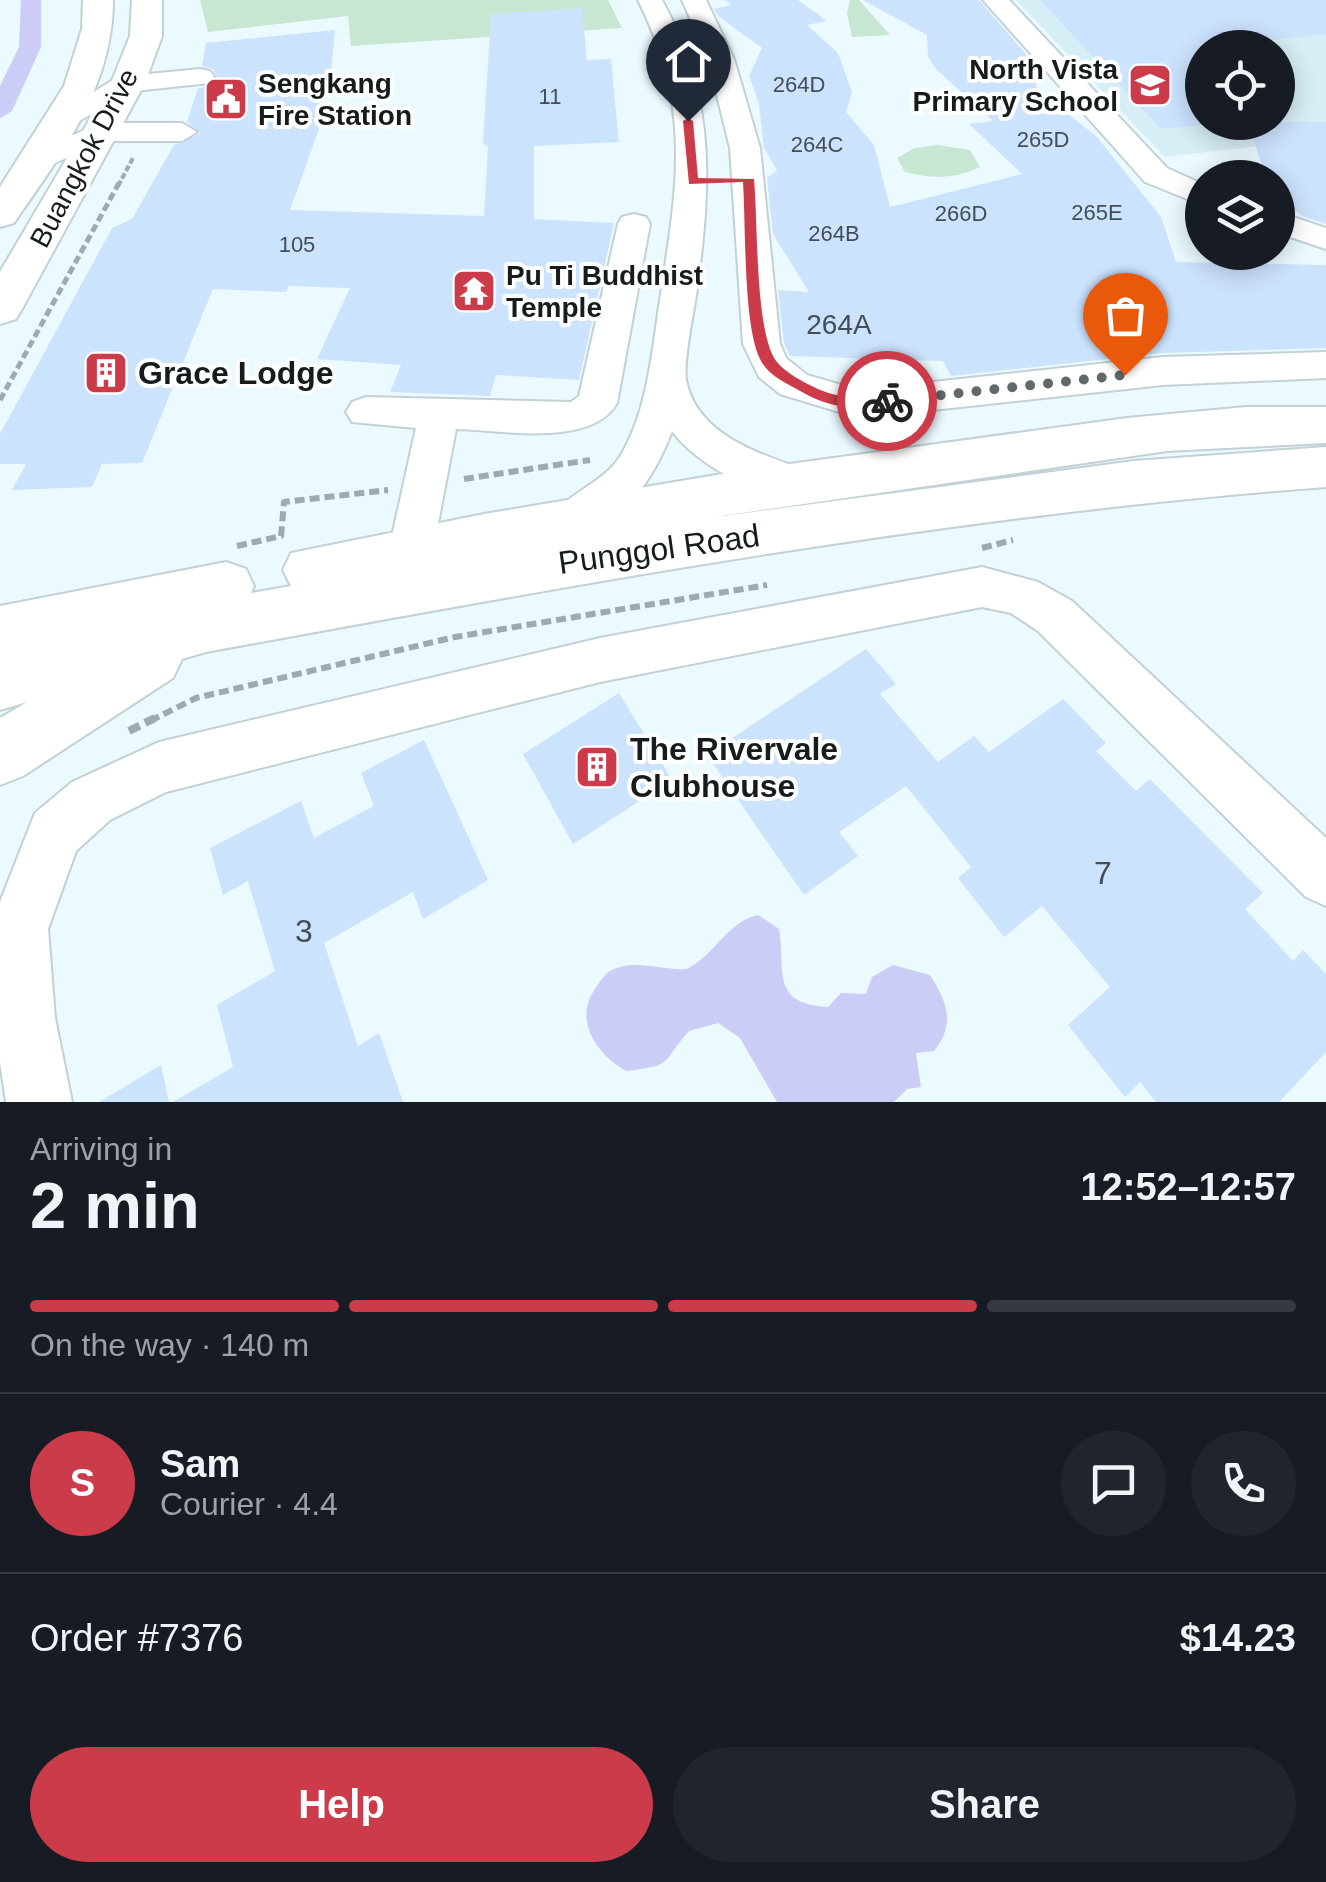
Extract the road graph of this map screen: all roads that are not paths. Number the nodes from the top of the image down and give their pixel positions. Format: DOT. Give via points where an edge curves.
graph roads {
  1 [pos="98,0"];
  2 [pos="147,0"];
  3 [pos="650,0"];
  4 [pos="694,0"];
  5 [pos="995,0"];
  6 [pos="200,77"];
  7 [pos="128,83"];
  8 [pos="60,122"];
  9 [pos="101,132"];
  10 [pos="182,132"];
  11 [pos="36,162"];
  12 [pos="1185,188"];
  13 [pos="751,192"];
  14 [pos="690,208"];
  15 [pos="0,215"];
  16 [pos="1295,228"];
  17 [pos="1326,239"];
  18 [pos="0,310"];
  19 [pos="1326,365"];
  20 [pos="668,382"];
  21 [pos="366,412"];
  22 [pos="439,413"];
  23 [pos="1326,425"];
  24 [pos="1326,468"];
  25 [pos="787,482"];
  26 [pos="571,522"];
  27 [pos="411,550"];
  28 [pos="15,624"];
  29 [pos="206,626"];
  30 [pos="0,682"];
  31 [pos="0,754"];
  32 [pos="1326,878"];
  33 [pos="39,1102"];
  1 -- 8 [label="main road, Buangkok Drive" via="92,56"];
  2 -- 7 [label="main road, Buangkok Drive" via="146,36"];
  3 -- 14 [label="street" via="672,51 688,121"];
  4 -- 13 [label="street" via="722,52"];
  5 -- 12 [label="street" via="1156,175"];
  6 -- 7 [label="street"];
  7 -- 8 [label="street"];
  7 -- 9 [label="main road, Buangkok Drive"];
  8 -- 11 [label="main road, Buangkok Drive"];
  9 -- 10 [label="street"];
  9 -- 11 [label="street"];
  9 -- 18 [label="main road, Buangkok Drive"];
  11 -- 15 [label="main road, Buangkok Drive"];
  13 -- 14 [label="street"];
  13 -- 19 [label="street" via="766,358 821,397 859,404 1163,371"];
  14 -- 20 [label="street"];
  14 -- 22 [label="street" via="632,228 596,404 578,417"];
  16 -- 17 [label="street"];
  20 -- 25 [label="street" via="703,444"];
  20 -- 26 [label="street" via="632,473 612,496"];
  21 -- 22 [label="street"];
  22 -- 27 [label="street"];
  23 -- 25 [label="main road, Punggol Road" via="1138,436"];
  24 -- 29 [label="main road, Punggol Road" via="1170,477 651,548"];
  25 -- 26 [label="main road, Punggol Road"];
  26 -- 27 [label="main road, Punggol Road"];
  27 -- 28 [label="main road, Punggol Road"];
  29 -- 30 [label="main road, Punggol Road"];
  29 -- 31 [label="main road"];
  32 -- 33 [label="street" via="1055,616 1022,596 982,587 600,660 159,768 91,801 55,833 19,929 24,1018"];
}
